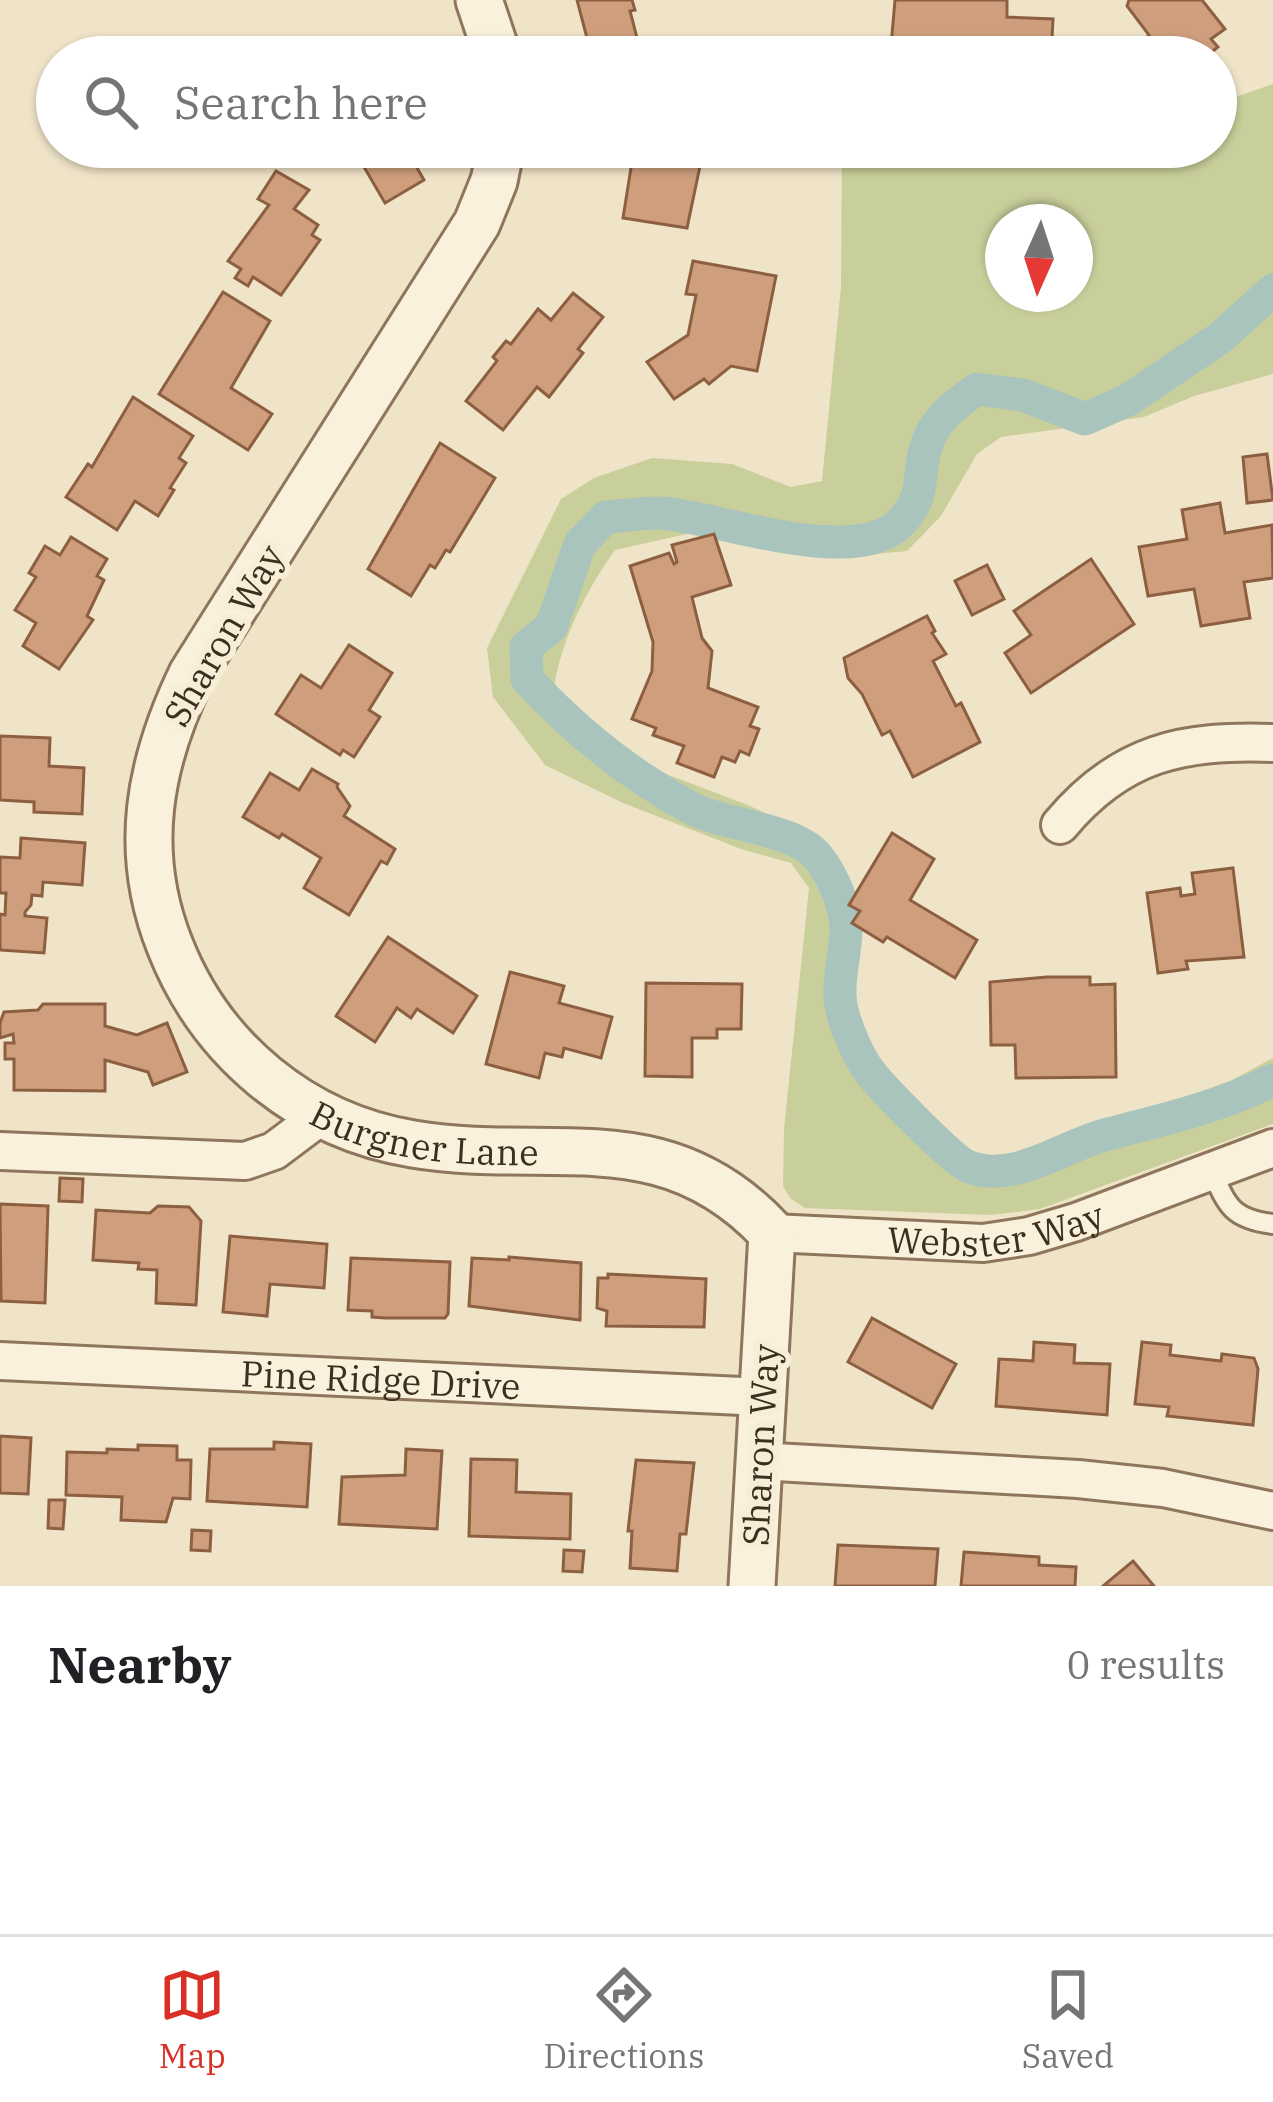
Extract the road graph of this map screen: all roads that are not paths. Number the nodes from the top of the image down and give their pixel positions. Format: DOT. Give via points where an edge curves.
graph roads {
  1 [pos="479,0"];
  2 [pos="491,36"];
  3 [pos="497,168"];
  4 [pos="1273,743"];
  5 [pos="1060,825"];
  6 [pos="322,1115"];
  7 [pos="1273,1148"];
  8 [pos="0,1151"];
  9 [pos="1212,1171"];
  10 [pos="1273,1224"];
  11 [pos="772,1232"];
  12 [pos="0,1361"];
  13 [pos="763,1397"];
  14 [pos="759,1461"];
  15 [pos="1273,1511"];
  16 [pos="752,1586"];
  1 -- 2 [label="street"];
  3 -- 6 [label="street, Sharon Way" via="477,223 192,674 155,766 150,868 182,976 246,1061"];
  4 -- 5 [label="street" via="1172,748 1099,785"];
  6 -- 8 [label="street, Burgner Lane" via="274,1151 245,1161"];
  6 -- 11 [label="street, Burgner Lane" via="415,1145 668,1162 710,1179"];
  7 -- 9 [label="street, Webster Way"];
  9 -- 10 [label="lane" via="1241,1218"];
  9 -- 11 [label="street, Webster Way" via="1076,1222 982,1243"];
  11 -- 13 [label="street, Sharon Way"];
  12 -- 13 [label="street, Pine Ridge Drive"];
  13 -- 14 [label="street, Sharon Way"];
  14 -- 15 [label="street" via="1078,1479"];
  14 -- 16 [label="street, Sharon Way"];
}
